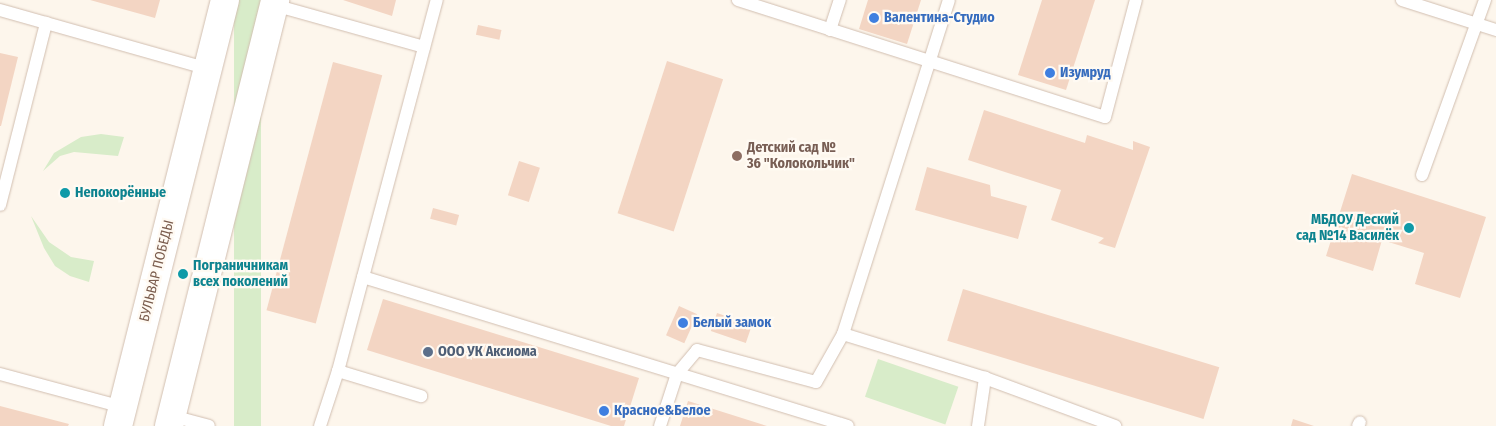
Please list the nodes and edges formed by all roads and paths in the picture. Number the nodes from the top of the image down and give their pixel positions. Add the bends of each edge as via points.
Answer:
1 (225, 0) edge
2 (437, 0) edge
3 (738, 0) edge
4 (840, 0) edge
5 (949, 0) edge
6 (1136, 0) edge
7 (1402, 0) edge
8 (1485, 0) edge
9 (275, 2) edge
10 (0, 10) edge
11 (1477, 22) junction
12 (46, 23) junction
13 (830, 30) junction
14 (1496, 30) edge
15 (424, 47) junction
16 (928, 62) junction
17 (208, 69) junction
18 (1422, 175) dead end
19 (0, 205) edge
20 (363, 277) junction
21 (843, 334) junction
22 (338, 371) junction
23 (0, 374) edge
24 (677, 374) junction
25 (985, 378) junction
26 (421, 396) dead end
27 (120, 416) edge
28 (171, 421) edge
29 (209, 426) edge
30 (320, 426) edge
31 (660, 426) edge
32 (848, 426) edge
33 (978, 426) edge
34 (1115, 426) edge

1 - 17 street, БУЛЬВАР ПОБЕДЫ
2 - 15 lane
3 - 13 lane
4 - 13 lane
5 - 16 lane
6 - 16 lane via 1105,116
7 - 11 lane
8 - 11 lane
9 - 15 lane
9 - 28 street
10 - 12 lane
11 - 14 lane
11 - 18 lane
12 - 17 lane
12 - 19 lane
13 - 16 lane
15 - 20 lane
16 - 21 lane
17 - 27 street, БУЛЬВАР ПОБЕДЫ
20 - 22 lane
20 - 24 lane
21 - 24 lane via 816,382 697,350
21 - 25 lane
22 - 26 lane
22 - 30 lane
23 - 27 lane
24 - 31 lane
24 - 32 lane
25 - 33 lane
25 - 34 lane
28 - 29 lane

